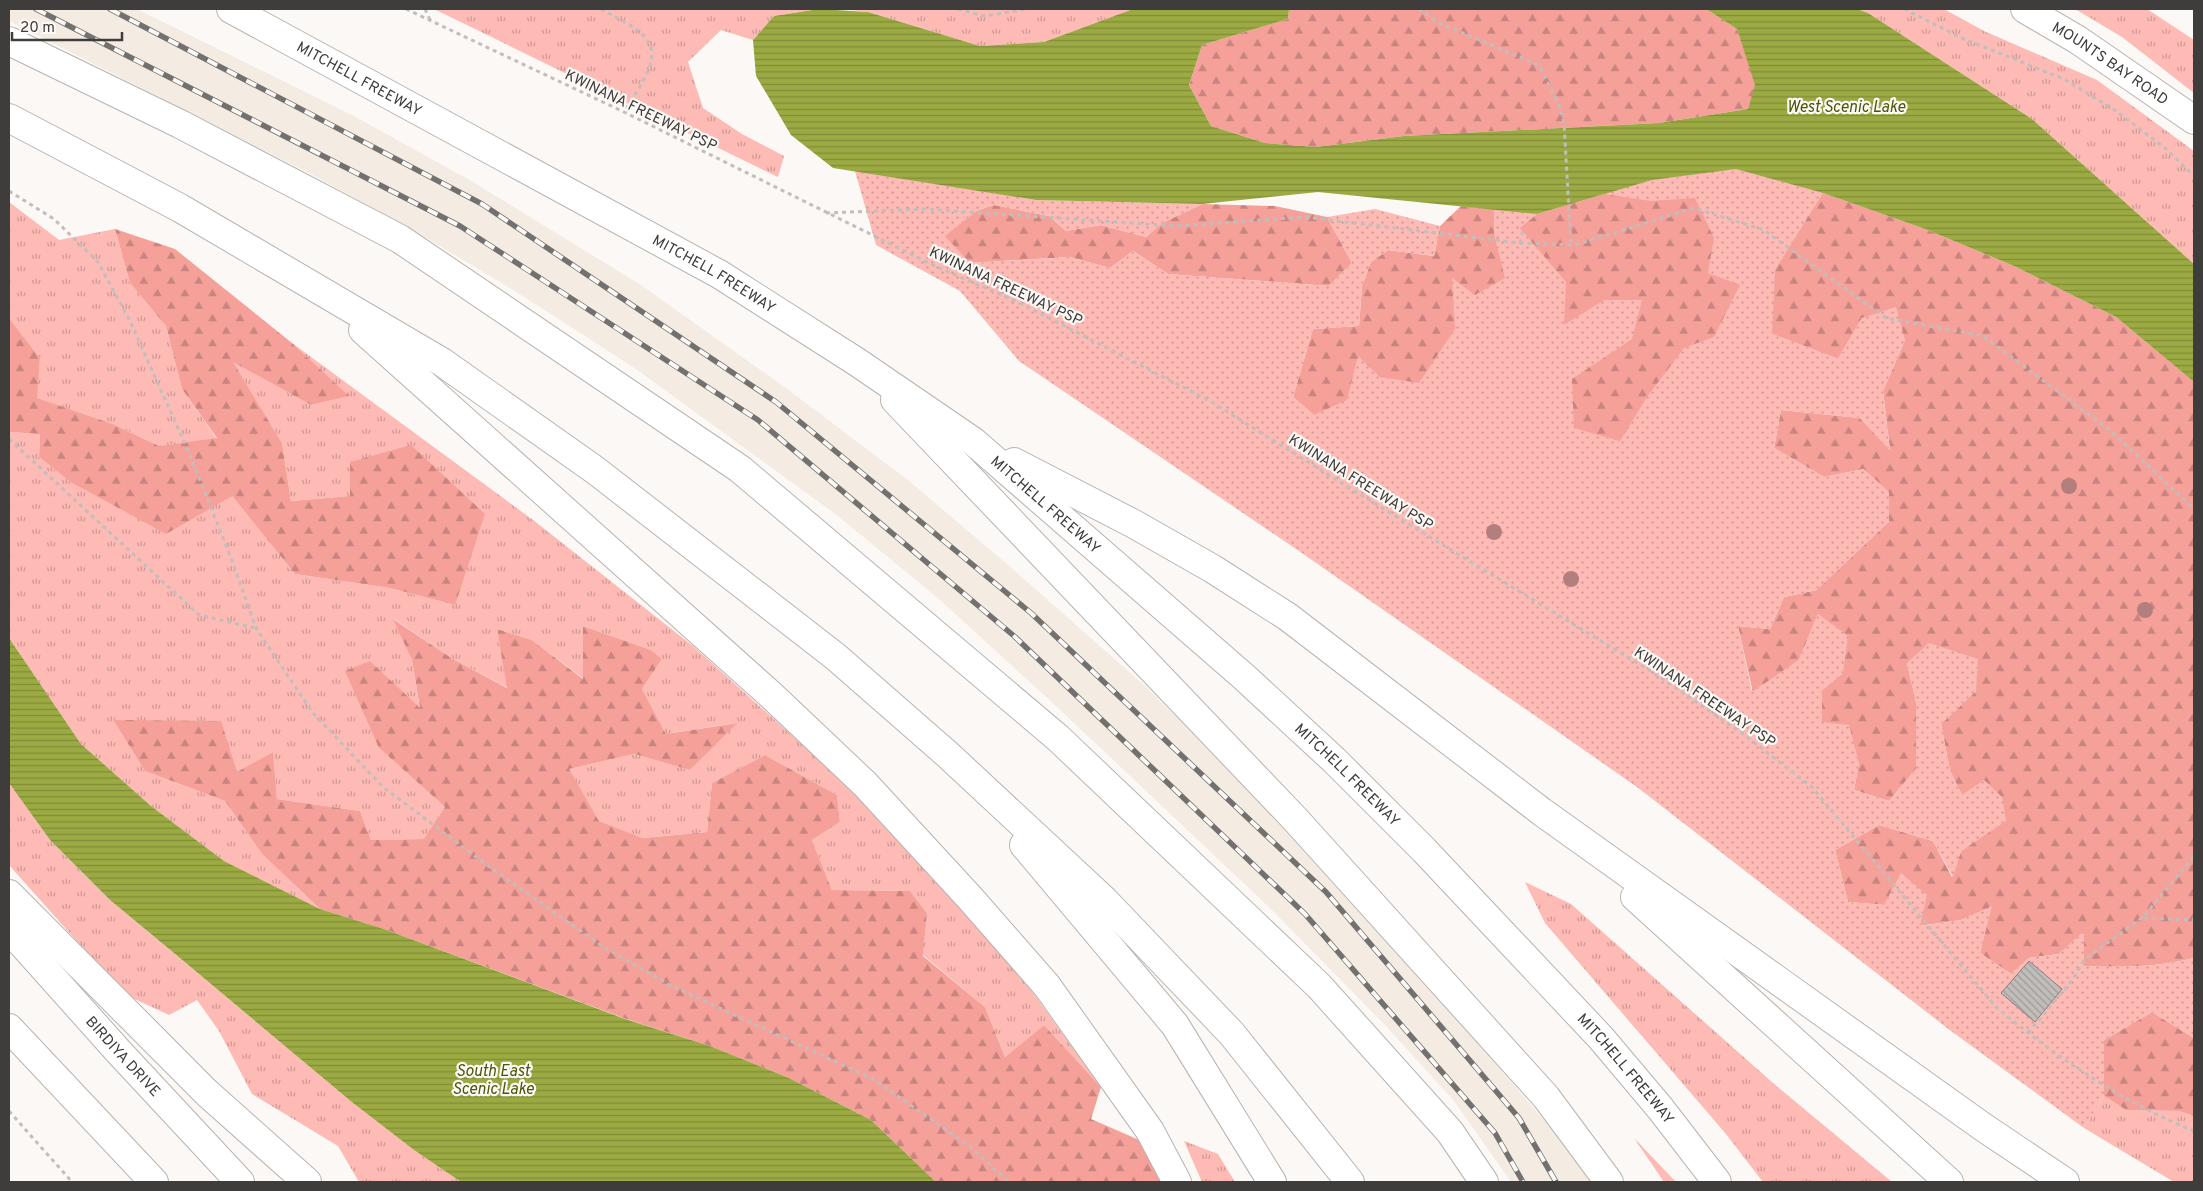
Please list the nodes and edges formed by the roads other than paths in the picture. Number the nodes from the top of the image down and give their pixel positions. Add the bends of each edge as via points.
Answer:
1 (231, 9) edge
2 (2025, 9) edge
3 (17, 45) edge
4 (9, 118) edge
5 (2194, 120) edge
6 (319, 290) junction
7 (857, 362) junction
8 (974, 442) junction
9 (947, 754) junction
10 (1542, 812) junction
11 (9, 894) edge
12 (9, 929) edge
13 (9, 1028) edge
14 (154, 1182) edge
15 (240, 1182) edge
16 (307, 1182) edge
17 (1177, 1182) edge
18 (1272, 1182) edge
19 (1350, 1182) edge
20 (1484, 1182) edge
21 (1608, 1182) edge
22 (1717, 1182) edge
23 (1948, 1182) edge
24 (2065, 1182) edge

1 - 7 main road, MITCHELL FREEWAY via 719,274
2 - 5 main road, MOUNTS BAY ROAD via 2078,40
3 - 20 main road via 180,124 400,239 740,469 1058,738 1319,986 1450,1132
4 - 6 main road via 180,208
6 - 9 main road via 442,362 595,470 836,657
6 - 17 main road via 756,682 865,784 1046,986 1150,1130
7 - 8 main road, MITCHELL FREEWAY
7 - 21 main road via 1295,818 1546,1097
8 - 10 main road via 1134,524 1288,617
8 - 22 main road, MITCHELL FREEWAY via 1243,676 1334,760 1513,942 1601,1038
9 - 18 main road via 1174,1025
9 - 19 main road via 1104,900 1225,1027
10 - 23 main road
10 - 24 main road
11 - 16 main road via 207,1092
12 - 15 main road, BIRDIYA DRIVE
13 - 14 main road

